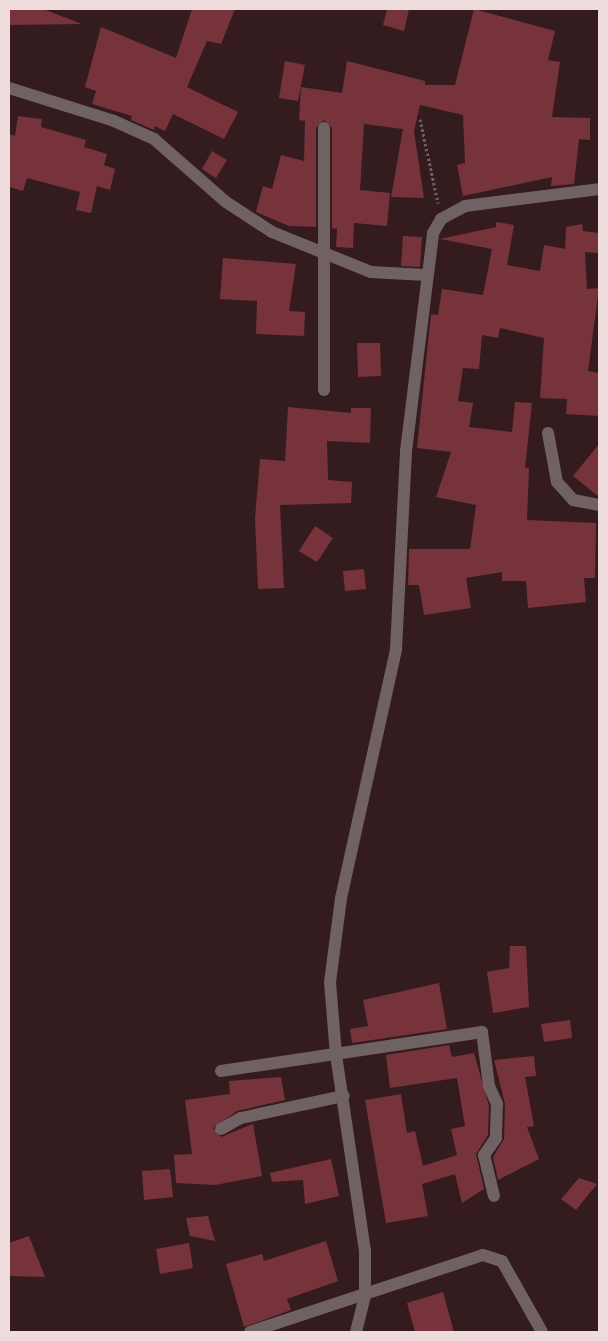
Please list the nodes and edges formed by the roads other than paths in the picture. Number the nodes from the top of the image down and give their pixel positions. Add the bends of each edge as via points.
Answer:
1 (9, 88) edge
2 (324, 128) dead end
3 (599, 188) edge
4 (323, 254) junction
5 (426, 276) junction
6 (324, 390) dead end
7 (548, 433) dead end
8 (599, 505) edge
9 (336, 1055) junction
10 (221, 1071) dead end
11 (344, 1096) junction
12 (221, 1129) dead end
13 (494, 1196) dead end
14 (365, 1295) junction
15 (250, 1332) edge
16 (356, 1332) edge
17 (542, 1332) edge

1 - 4 street via 114,121 154,139 226,202 272,232
2 - 4 street
3 - 5 street via 465,206 441,219 433,233
4 - 5 street via 371,272
4 - 6 street
5 - 9 street via 406,451 396,649 341,898 330,982
7 - 8 street via 557,482 574,500
9 - 10 street
9 - 11 street
9 - 13 street via 482,1032 489,1086 497,1104 496,1138 484,1155
11 - 12 street via 241,1118
11 - 14 street via 365,1251
14 - 15 street
14 - 16 street
14 - 17 street via 483,1255 494,1256 509,1271

